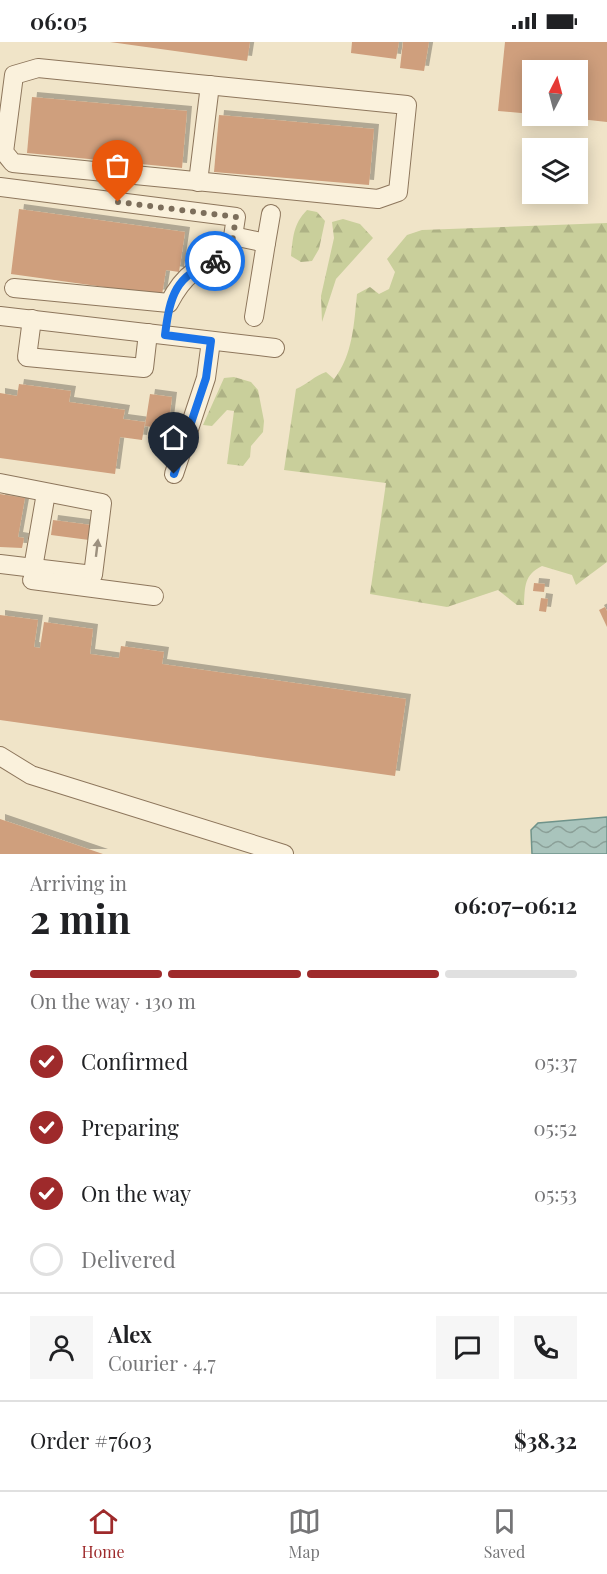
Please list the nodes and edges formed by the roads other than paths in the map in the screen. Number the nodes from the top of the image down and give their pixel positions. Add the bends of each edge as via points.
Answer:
1 (210, 86) junction
2 (3, 126) edge
3 (198, 182) junction
4 (0, 187) edge
5 (271, 214) dead end
6 (233, 236) junction
7 (266, 243) junction
8 (14, 288) dead end
9 (169, 303) junction
10 (0, 316) edge
11 (254, 317) dead end
12 (32, 319) junction
13 (157, 334) junction
14 (211, 341) junction
15 (275, 348) dead end
16 (174, 474) dead end
17 (0, 483) edge
18 (46, 493) junction
19 (0, 564) edge
20 (33, 568) junction
21 (0, 576) edge
22 (154, 596) dead end
23 (0, 756) edge
24 (284, 854) edge

1 - 2 street via 38,68 14,75
1 - 3 street
1 - 3 street via 407,105 398,192 378,199
2 - 3 street via 4,152 13,163
4 - 6 street via 236,217
5 - 7 street
6 - 7 street
6 - 9 street via 230,256 181,280
7 - 11 street
8 - 9 street
9 - 13 street
10 - 12 street
12 - 13 street
12 - 13 street via 27,357 144,368
13 - 14 street
14 - 15 street
14 - 16 street via 206,378
17 - 18 street
18 - 20 street
20 -> 18 street via 93,575 102,503
19 - 20 street
21 - 22 street
23 - 24 street via 31,775

